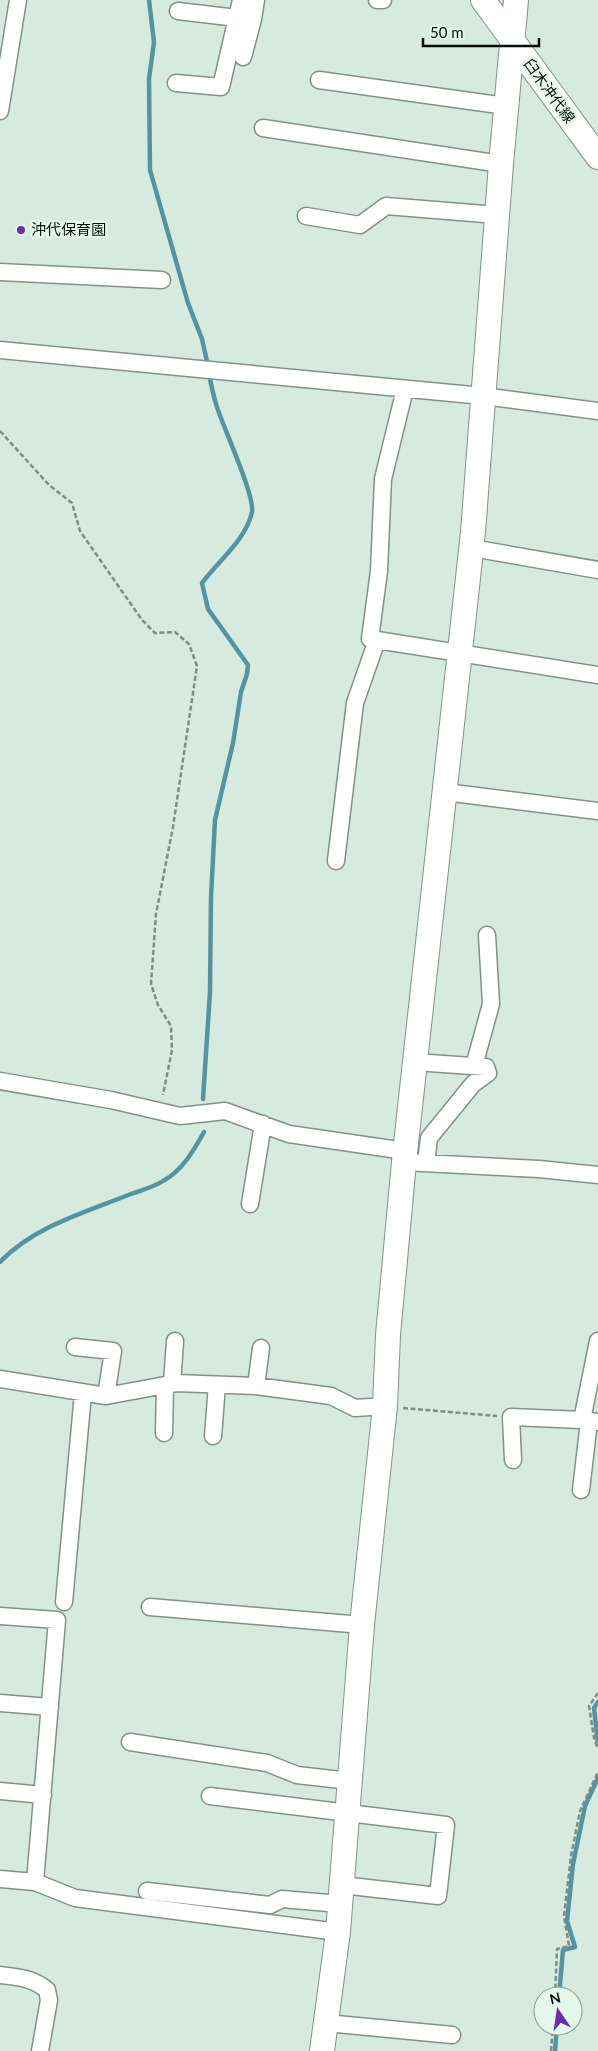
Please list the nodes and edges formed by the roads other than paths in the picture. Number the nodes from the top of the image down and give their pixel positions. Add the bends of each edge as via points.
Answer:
1 (18, 0) edge
2 (241, 0) edge
3 (256, 0) edge
4 (377, 0) edge
5 (383, 0) edge
6 (483, 0) edge
7 (516, 0) edge
8 (178, 10) dead end
9 (237, 18) junction
10 (512, 40) junction
11 (243, 58) dead end
12 (319, 80) dead end
13 (176, 83) dead end
14 (506, 106) junction
15 (0, 111) edge
16 (263, 128) dead end
17 (598, 157) edge
18 (501, 164) junction
19 (497, 214) junction
20 (306, 216) dead end
21 (0, 272) edge
22 (162, 280) dead end
23 (0, 350) edge
24 (405, 389) junction
25 (483, 396) junction
26 (598, 411) edge
27 (472, 548) junction
28 (598, 570) edge
29 (377, 640) junction
30 (460, 652) junction
31 (598, 675) edge
32 (445, 792) junction
33 (598, 811) edge
34 (336, 861) dead end
35 (487, 935) dead end
36 (415, 1062) junction
37 (474, 1066) junction
38 (0, 1081) edge
39 (263, 1124) junction
40 (412, 1159) junction
41 (598, 1175) edge
42 (250, 1204) dead end
43 (175, 1341) dead end
44 (598, 1341) edge
45 (75, 1347) dead end
46 (261, 1348) dead end
47 (0, 1379) edge
48 (169, 1384) junction
49 (217, 1384) junction
50 (256, 1386) junction
51 (83, 1393) junction
52 (106, 1396) junction
53 (385, 1406) junction
54 (590, 1421) edge
55 (164, 1433) dead end
56 (213, 1436) dead end
57 (513, 1460) dead end
58 (581, 1490) dead end
59 (64, 1602) dead end
60 (150, 1607) dead end
61 (0, 1616) edge
62 (362, 1625) junction
63 (0, 1703) edge
64 (50, 1707) junction
65 (130, 1742) dead end
66 (350, 1781) junction
67 (0, 1791) edge
68 (43, 1795) junction
69 (210, 1796) dead end
70 (347, 1814) junction
71 (0, 1879) edge
72 (36, 1882) junction
73 (147, 1891) dead end
74 (341, 1894) junction
75 (338, 1932) junction
76 (0, 1975) edge
77 (326, 2023) junction
78 (452, 2035) dead end
79 (40, 2051) edge
80 (322, 2051) edge

1 - 15 street
2 - 9 street
3 - 11 street
4 - 5 street
6 - 10 street, 臼木沖代線
7 - 10 street
8 - 9 street
9 - 13 street via 221,87
10 - 14 street
10 - 17 street, 臼木沖代線
12 - 14 street
14 - 18 street
16 - 18 street
18 - 19 street
19 - 20 street via 386,206 360,225
19 - 25 street
21 - 22 street
23 - 24 street
24 - 25 street
24 - 29 street via 383,479 379,571 370,639
25 - 26 street
25 - 27 street
27 - 28 street
27 - 30 street
29 - 30 street
29 - 34 street via 355,703
30 - 31 street
30 - 32 street
32 - 33 street
32 - 36 street
35 - 37 street via 491,1004
36 - 37 street
36 - 40 street
37 - 40 street via 486,1067 488,1073 473,1084
38 - 39 street via 111,1100 180,1116 225,1111
39 - 40 street via 289,1134
39 - 42 street
40 - 41 street
40 - 53 street via 388,1335
43 - 48 street
44 - 54 street
45 - 52 street via 113,1351
46 - 50 street
47 - 51 street
48 - 49 street
48 - 52 street
48 - 55 street
49 - 50 street
49 - 56 street
50 - 53 street via 331,1396 355,1408
51 - 52 street
51 - 59 street
53 - 62 street
54 - 57 street via 511,1417
54 - 58 street
60 - 62 street
61 - 64 street via 57,1620
62 - 66 street
63 - 64 street
64 - 68 street
65 - 66 street via 267,1763 297,1775
66 - 70 street
67 - 68 street
68 - 72 street
69 - 70 street
70 - 74 street
70 - 74 street via 446,1825 438,1896
71 - 72 street
72 - 75 street via 75,1898
73 - 74 street via 270,1905 282,1898
74 - 75 street
75 - 77 street
76 - 79 street via 22,1977 47,1990 49,2000
77 - 78 street
77 - 80 street

